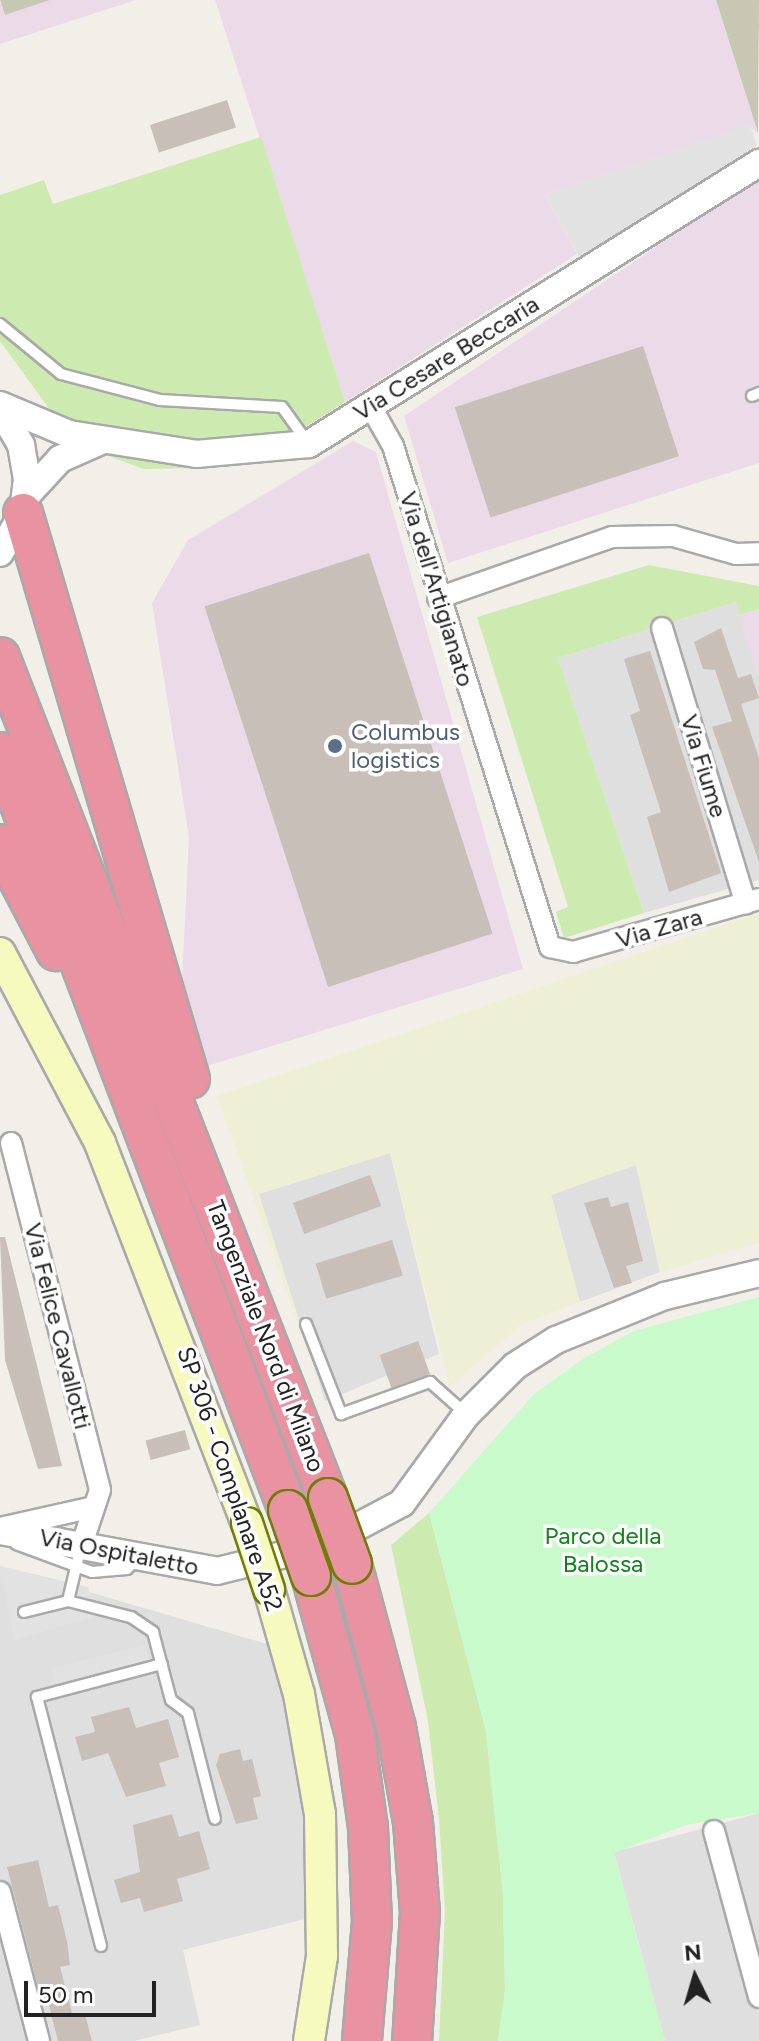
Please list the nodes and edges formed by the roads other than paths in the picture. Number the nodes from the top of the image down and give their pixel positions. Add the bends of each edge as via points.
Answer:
1 (759, 163) edge
2 (0, 324) edge
3 (0, 407) edge
4 (371, 407) junction
5 (104, 440) junction
6 (309, 444) junction
7 (24, 504) junction
8 (0, 553) edge
9 (759, 553) edge
10 (438, 598) junction
11 (662, 628) dead end
12 (0, 657) edge
13 (0, 752) edge
14 (0, 844) edge
15 (753, 901) edge
16 (0, 953) edge
17 (558, 954) joint
18 (152, 1136) junction
19 (11, 1143) dead end
20 (759, 1273) edge
21 (263, 1324) junction
22 (306, 1324) dead end
23 (466, 1415) junction
24 (94, 1507) junction
25 (0, 1532) edge
26 (78, 1556) junction
27 (68, 1601) junction
28 (24, 1612) dead end
29 (162, 1664) junction
30 (215, 1819) dead end
31 (714, 1831) dead end
32 (0, 1892) edge
33 (101, 1946) dead end
34 (759, 1997) edge
35 (39, 2041) edge
36 (309, 2041) edge
37 (362, 2041) edge
38 (412, 2041) edge

1 - 4 street, Via Cesare Beccaria
2 - 6 lane via 61,374 99,387 197,404 282,407
3 - 5 street, Via Cesare Beccaria via 27,421
3 - 7 street via 21,445
4 - 6 street, Via Cesare Beccaria
4 - 10 street, Via dell'Artigianato via 393,446
5 - 6 street, Via Cesare Beccaria via 218,455
5 - 7 street via 60,459
7 - 8 street
7 - 21 highway
9 - 10 street via 736,554 673,536 612,537
10 - 17 street, Via dell'Artigianato
11 - 15 street, Via Fiume
12 - 21 highway, Tangenziale Nord di Milano
13 - 18 highway, Tangenziale Nord di Milano
14 - 18 highway
15 - 17 street, Via Zara
16 - 36 main road, SP 306 - Complanare A52, bridge via 105,1156 247,1523 299,1694 320,1814 322,1956
18 - 37 highway, Tangenziale Nord di Milano, bridge via 311,1576 355,1735 368,1827 372,1921
19 - 24 street, Via Felice Cavallotti via 100,1490
20 - 23 street via 665,1296 556,1340 515,1366
21 - 38 highway, Tangenziale Nord di Milano, bridge via 352,1564 396,1727 413,1822 420,1912
22 - 23 lane via 341,1414 430,1382
23 - 26 street, Via Ospitaletto via 430,1474 374,1522 239,1569
24 - 25 street
24 - 26 street, Via Felice Cavallotti
25 - 26 street, Via Ospitaletto
26 - 27 lane
27 - 28 lane
27 - 29 lane via 142,1624 153,1632
29 - 30 lane via 171,1700 188,1713
29 - 33 lane via 37,1697
31 - 34 street
32 - 35 street

